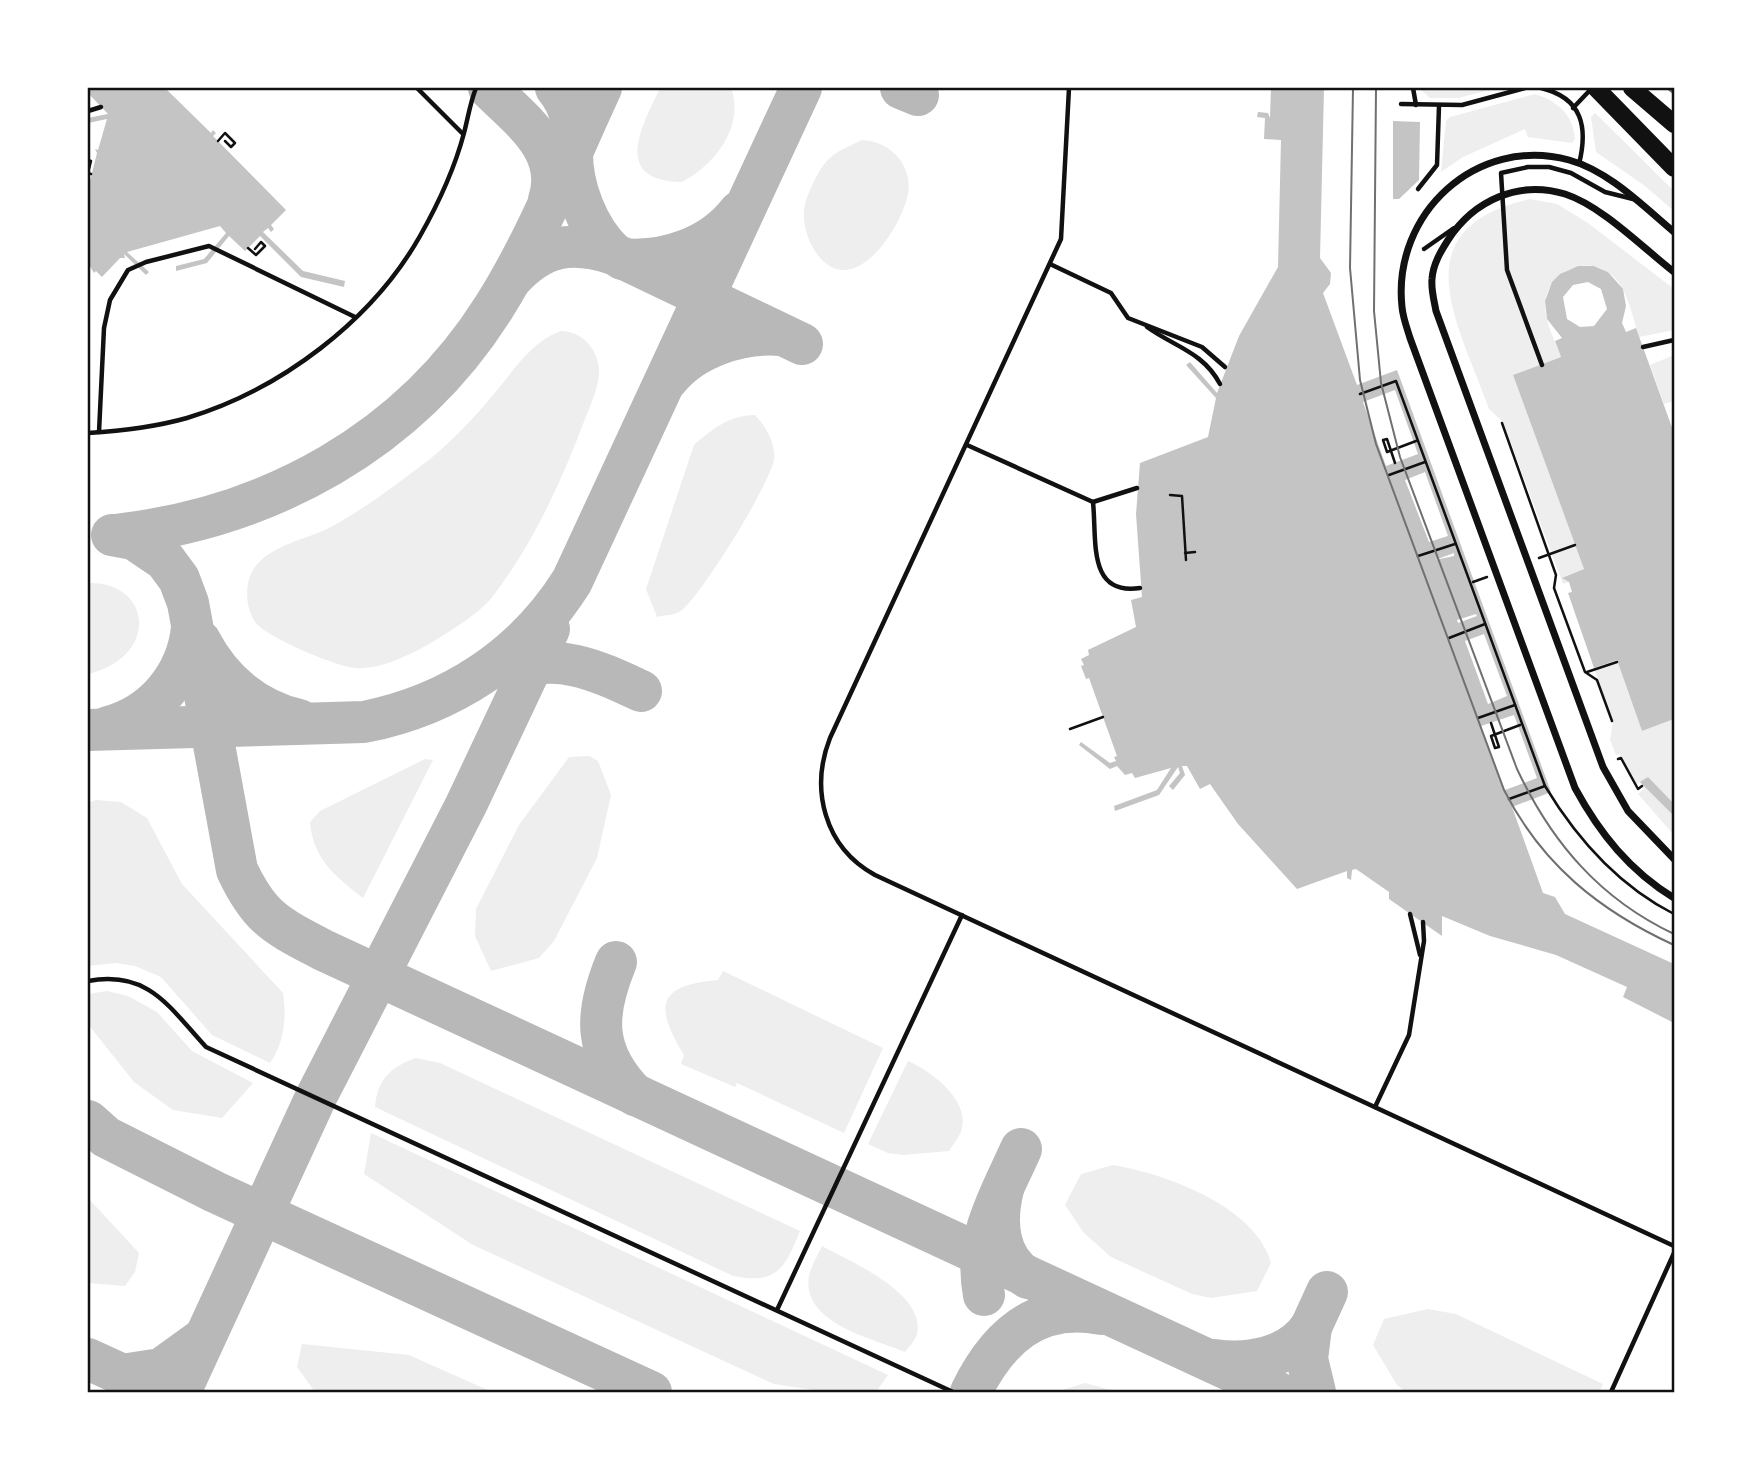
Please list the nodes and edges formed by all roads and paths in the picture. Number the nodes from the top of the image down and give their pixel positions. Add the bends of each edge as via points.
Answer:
1 (416, 88) edge
2 (476, 88) edge
3 (1069, 88) edge
4 (1413, 88) edge
5 (1525, 88) edge
6 (1541, 88) edge
7 (1595, 88) edge
8 (1632, 88) edge
9 (1401, 104) dead end
10 (1416, 105) junction
11 (1439, 106) junction
12 (101, 107) dead end
13 (1573, 107) junction
14 (88, 111) edge
15 (1675, 124) edge
16 (464, 135) junction
17 (218, 141) dead end
18 (225, 141) dead end
19 (88, 160) edge
20 (1579, 164) junction
21 (1675, 168) edge
22 (89, 172) edge
23 (1418, 189) dead end
24 (1635, 199) junction
25 (1457, 226) junction
26 (1675, 232) edge
27 (248, 248) dead end
28 (255, 249) dead end
29 (1424, 249) dead end
30 (1050, 264) junction
31 (1675, 272) edge
32 (355, 317) junction
33 (1143, 325) junction
34 (1675, 340) edge
35 (1643, 347) dead end
36 (1542, 365) dead end
37 (1225, 367) dead end
38 (1220, 384) dead end
39 (1360, 394) dead end
40 (1502, 423) dead end
41 (99, 432) junction
42 (88, 433) edge
43 (1416, 441) dead end
44 (967, 445) junction
45 (1425, 462) junction
46 (1395, 463) dead end
47 (1389, 475) dead end
48 (1137, 488) dead end
49 (1170, 495) dead end
50 (1093, 502) junction
51 (1455, 544) junction
52 (1195, 552) dead end
53 (1185, 553) junction
54 (1418, 555) dead end
55 (1186, 561) dead end
56 (1140, 587) dead end
57 (1485, 624) junction
58 (1448, 638) dead end
59 (1617, 662) dead end
60 (1586, 672) junction
61 (1515, 704) junction
62 (1103, 717) dead end
63 (1478, 718) dead end
64 (1612, 721) dead end
65 (1491, 723) dead end
66 (1520, 725) dead end
67 (1070, 729) dead end
68 (1618, 760) dead end
69 (1545, 786) junction
70 (1642, 786) dead end
71 (1509, 799) dead end
72 (1675, 859) edge
73 (1675, 898) edge
74 (1410, 914) dead end
75 (1675, 914) edge
76 (962, 915) junction
77 (1423, 922) dead end
78 (1420, 956) junction
79 (88, 981) edge
80 (1375, 1107) junction
81 (1675, 1246) edge
82 (1675, 1253) edge
83 (777, 1310) junction
84 (953, 1392) edge
85 (1611, 1392) edge

1 - 16 lane
2 - 16 lane
3 - 30 lane via 1064,228
4 - 10 lane
5 - 11 lane via 1462,105
6 - 13 lane
7 - 13 lane
7 - 21 highway
8 - 15 highway
9 - 10 lane
10 - 11 lane
11 - 23 lane via 1437,165
12 - 14 lane
13 - 20 lane via 1584,122
16 - 32 lane via 421,234
17 - 18 path via 225,133 235,143 230,147
19 - 22 path
20 - 24 street
20 - 73 street via 1520,156 1480,166 1445,188 1418,222 1404,262 1402,309 1575,788 1617,852 1654,886
24 - 26 street
24 - 36 lane via 1605,192 1549,167 1505,171 1499,179 1507,270
25 - 29 lane
25 - 31 street via 1492,199 1523,190 1546,190 1580,201
25 - 72 street via 1438,256 1432,276 1436,311 1603,767 1628,811
27 - 28 path via 256,255 265,246 261,242
30 - 33 lane via 1111,293 1128,318
30 - 44 lane
32 - 41 lane via 328,342 262,387 189,417
32 - 41 lane via 209,246 128,270 110,300 104,328
33 - 37 lane via 1202,347
33 - 38 lane via 1204,360
34 - 35 lane
39 - 45 path via 1396,381
40 - 60 path
41 - 42 lane
43 - 46 path via 1387,452 1383,440 1387,439
44 - 50 lane
44 - 76 lane via 831,738 823,757 820,790 827,822 863,868
45 - 47 path
45 - 51 path
48 - 50 lane
49 - 53 path via 1182,496
50 - 56 lane via 1100,572 1122,591
51 - 54 path
51 - 57 path
52 - 53 path
53 - 55 path
57 - 58 path
57 - 61 path
59 - 60 path
60 - 64 path via 1597,680
61 - 63 path
61 - 69 path
62 - 67 path
65 - 66 path via 1499,747 1495,748 1491,736
68 - 70 path via 1638,789
69 - 71 path
69 - 75 path via 1569,823 1610,869
74 - 78 lane
76 - 80 lane
76 - 83 lane
77 - 78 lane
78 - 80 lane via 1409,1035
79 - 83 lane via 127,980 148,988 206,1047
80 - 81 lane
82 - 85 lane
83 - 84 lane

